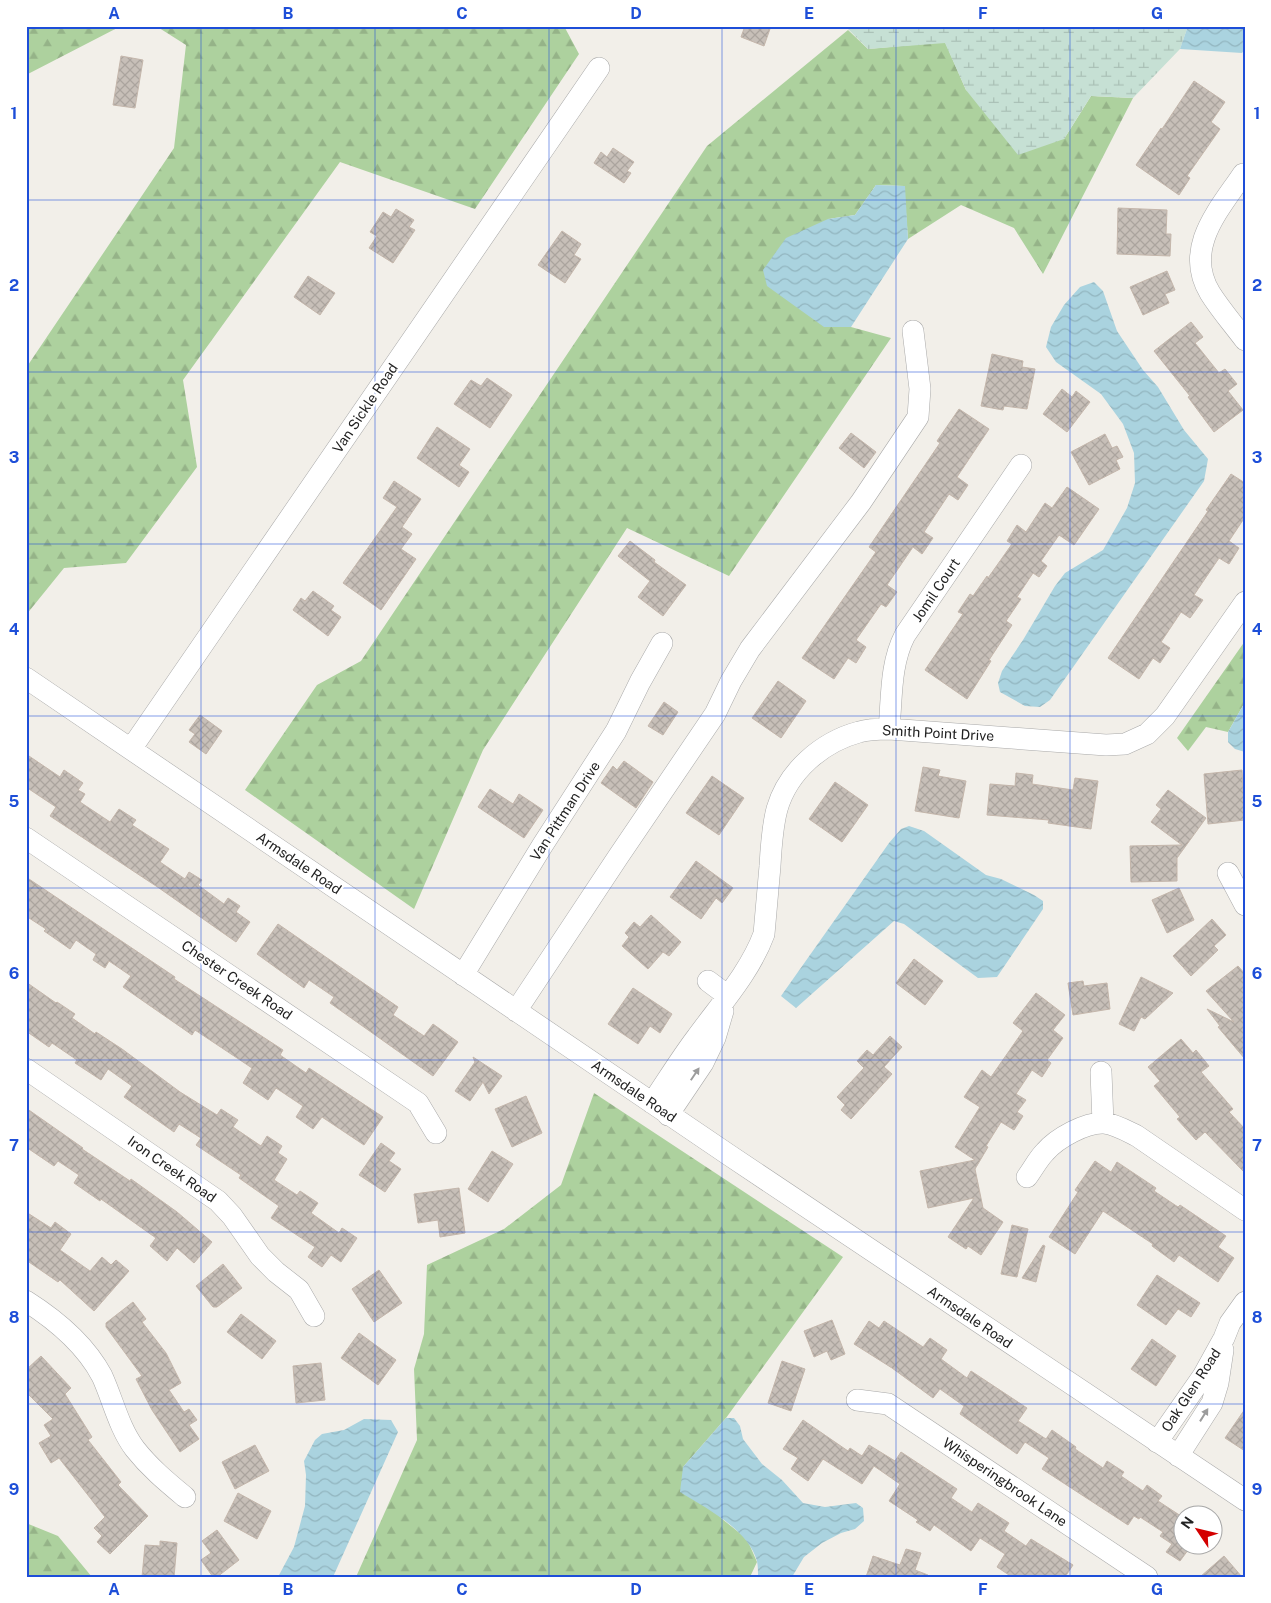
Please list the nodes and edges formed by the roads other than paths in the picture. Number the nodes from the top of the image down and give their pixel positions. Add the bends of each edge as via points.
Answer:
1 (599, 68) dead end
2 (1243, 174) dead end
3 (912, 331) dead end
4 (1245, 340) edge
5 (1021, 465) dead end
6 (1245, 602) edge
7 (662, 643) dead end
8 (26, 678) edge
9 (889, 729) junction
10 (131, 749) junction
11 (26, 838) edge
12 (1228, 873) dead end
13 (1245, 904) edge
14 (463, 975) junction
15 (708, 981) dead end
16 (728, 996) junction
17 (516, 1011) junction
18 (26, 1069) edge
19 (1101, 1072) dead end
20 (660, 1109) junction
21 (1103, 1123) junction
22 (436, 1133) dead end
23 (1027, 1177) dead end
24 (1245, 1210) edge
25 (26, 1301) edge
26 (1245, 1302) edge
27 (314, 1316) dead end
28 (1224, 1338) junction
29 (857, 1400) dead end
30 (1157, 1442) junction
31 (1178, 1456) junction
32 (186, 1497) dead end
33 (1245, 1500) edge
34 (1147, 1577) edge

1 - 10 street, Van Sickle Road
2 - 4 street via 1209,224 1200,257 1202,274 1210,292
3 - 17 street via 920,389 918,417 861,502 750,649 715,714
5 - 9 street, Jomil Court via 899,647 894,662
6 - 9 street, Smith Point Drive via 1165,716 1147,734 1125,744
7 - 14 street, Van Pittman Drive via 616,731
8 - 10 street, Armsdale Road
9 - 16 street, Smith Point Drive via 861,731 822,748 807,760 784,791 773,826 764,934 758,950
10 - 14 street, Armsdale Road
11 - 22 street, Chester Creek Road via 418,1103
12 - 13 street
14 - 17 street, Armsdale Road
15 - 16 street
16 - 20 street, Smith Point Drive via 715,1038 703,1062
17 - 20 street, Armsdale Road
18 - 27 street, Iron Creek Road via 218,1201 260,1256 299,1290
19 - 21 street
20 - 30 street, Armsdale Road
21 - 23 street via 1064,1136 1046,1151
21 - 24 street via 1137,1136
25 - 32 street via 66,1330 83,1348 101,1375 134,1448 156,1473
26 - 28 street, Oak Glen Road
28 - 30 street, Oak Glen Road via 1203,1376
31 -> 28 street, Oak Glen Road via 1212,1403
29 - 34 street, Whisperingbrook Lane via 888,1404
30 - 31 street, Armsdale Road
31 - 33 street, Armsdale Road

